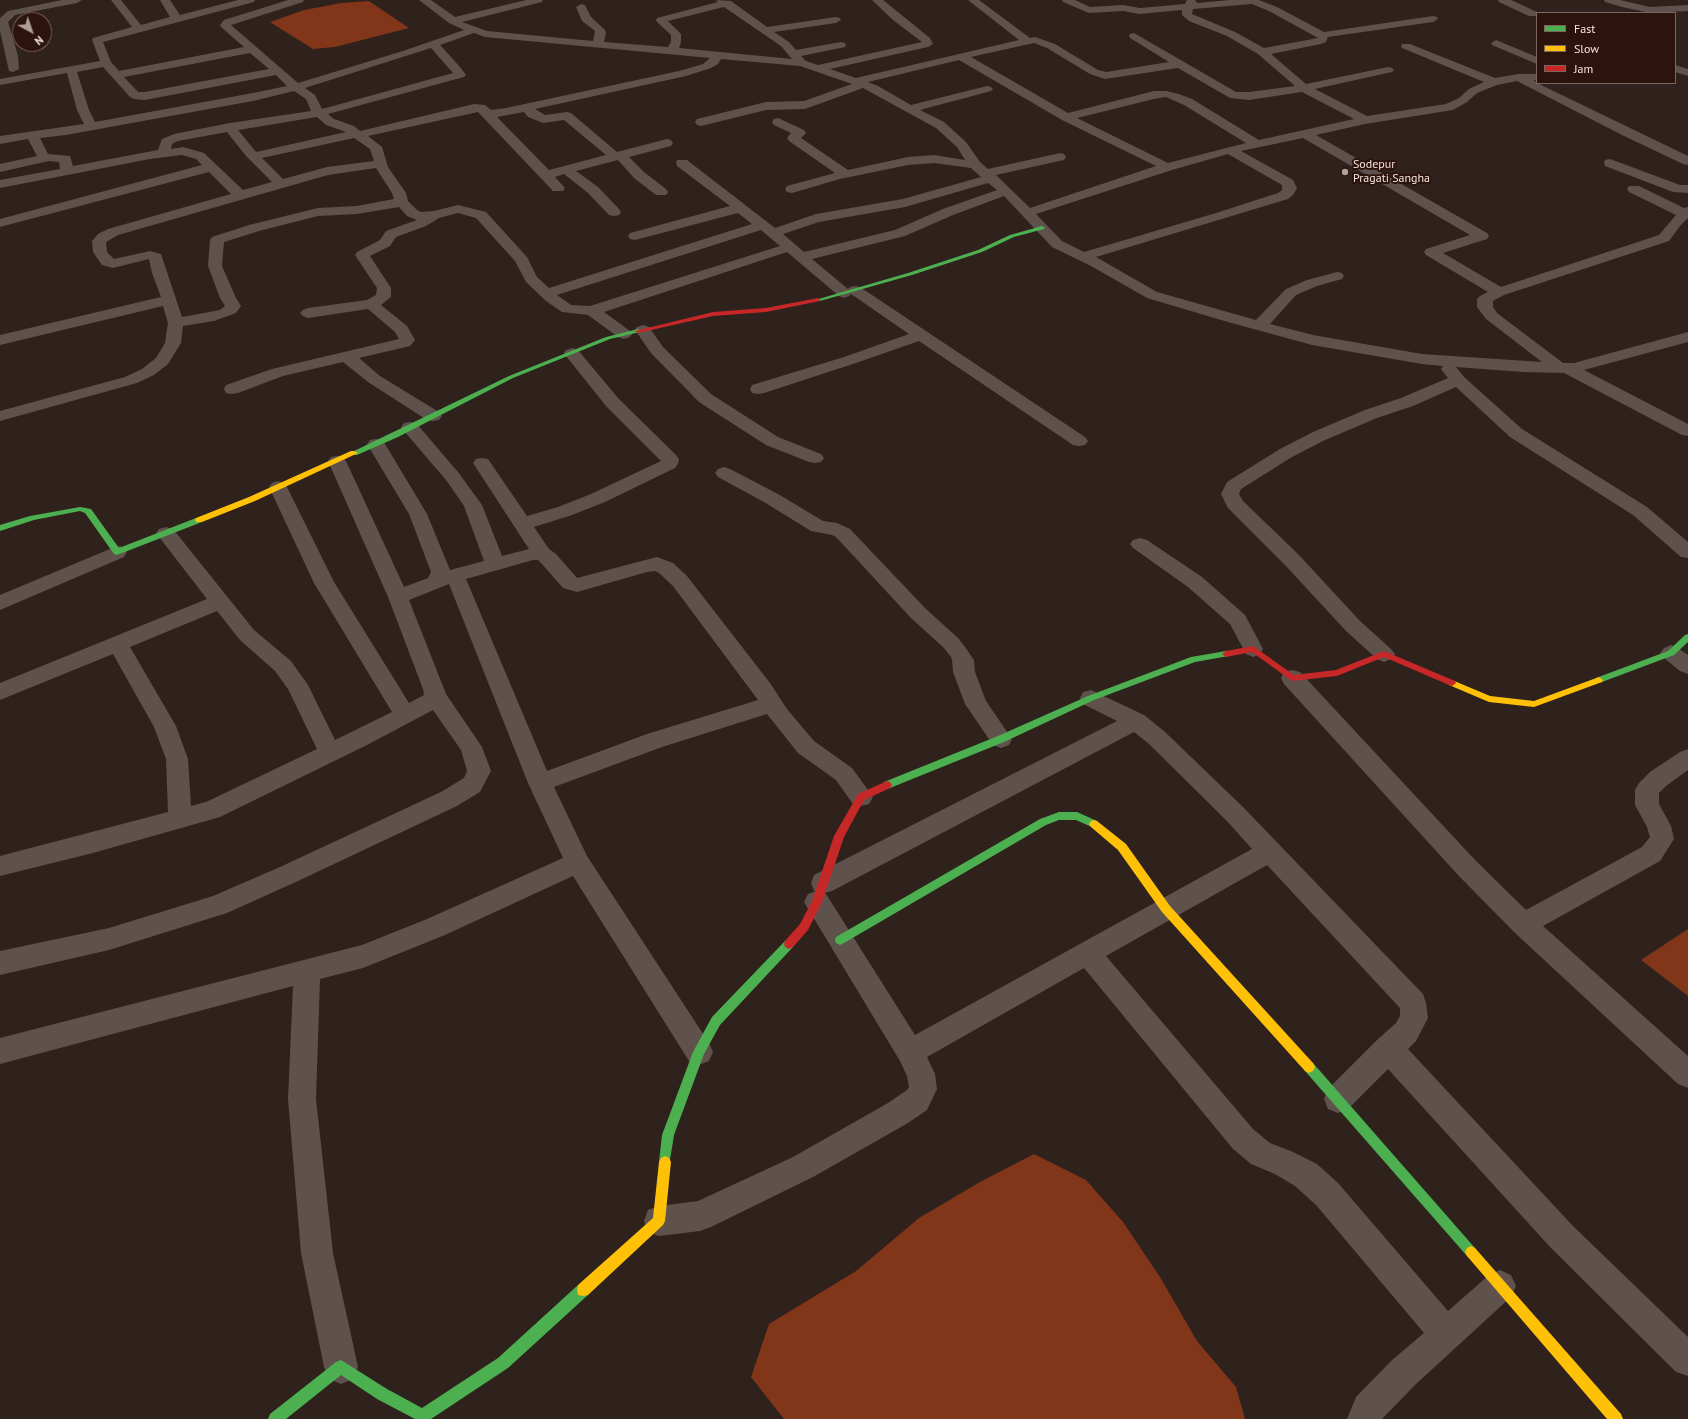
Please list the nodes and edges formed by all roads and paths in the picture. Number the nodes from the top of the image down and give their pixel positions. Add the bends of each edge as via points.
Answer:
1 (24, 0) edge
2 (77, 0) edge
3 (116, 0) edge
4 (165, 0) edge
5 (250, 0) edge
6 (254, 0) edge
7 (299, 0) edge
8 (424, 0) edge
9 (500, 0) edge
10 (538, 0) edge
11 (876, 0) edge
12 (973, 0) edge
13 (1067, 0) edge
14 (1503, 0) edge
15 (1609, 0) edge
16 (724, 2) edge
17 (482, 3) dead end
18 (1189, 4) edge
19 (581, 7) dead end
20 (454, 8) dead end
21 (1688, 8) edge
22 (31, 9) junction
23 (440, 11) junction
24 (1655, 11) edge
25 (262, 12) junction
26 (1533, 14) dead end
27 (179, 18) junction
28 (1433, 19) dead end
29 (453, 20) junction
30 (836, 20) dead end
31 (1, 24) edge
32 (139, 30) junction
33 (473, 30) junction
34 (765, 30) junction
35 (1322, 35) junction
36 (1134, 36) dead end
37 (1027, 41) junction
38 (598, 43) junction
39 (1496, 43) dead end
40 (433, 44) junction
41 (840, 44) dead end
42 (5, 46) edge
43 (1406, 46) dead end
44 (252, 49) junction
45 (672, 51) junction
46 (1262, 52) junction
47 (717, 55) junction
48 (960, 56) junction
49 (798, 58) junction
50 (1536, 61) edge
51 (106, 63) junction
52 (1182, 64) junction
53 (818, 68) junction
54 (13, 69) dead end
55 (71, 70) junction
56 (1388, 70) dead end
57 (279, 71) junction
58 (117, 76) junction
59 (1518, 76) junction
60 (1536, 77) edge
61 (0, 82) edge
62 (861, 82) junction
63 (1494, 82) junction
64 (296, 87) junction
65 (1304, 88) junction
66 (987, 89) dead end
67 (211, 104) junction
68 (527, 108) junction
69 (910, 109) junction
70 (320, 113) junction
71 (488, 114) junction
72 (1066, 117) junction
73 (1365, 120) junction
74 (701, 122) dead end
75 (778, 122) dead end
76 (228, 125) junction
77 (91, 126) junction
78 (1304, 133) junction
79 (356, 134) junction
80 (32, 135) junction
81 (0, 140) edge
82 (667, 143) dead end
83 (1255, 143) junction
84 (1230, 150) junction
85 (164, 153) junction
86 (617, 155) junction
87 (252, 156) junction
88 (1060, 157) dead end
89 (47, 158) junction
90 (1688, 161) edge
91 (682, 163) dead end
92 (1610, 163) dead end
93 (381, 164) junction
94 (211, 167) junction
95 (1167, 167) junction
96 (0, 168) edge
97 (565, 169) junction
98 (67, 172) junction
99 (983, 172) junction
100 (546, 174) junction
101 (845, 174) junction
102 (280, 183) junction
103 (0, 184) edge
104 (558, 188) dead end
105 (792, 189) dead end
106 (1634, 189) dead end
107 (1688, 189) edge
108 (1006, 191) junction
109 (661, 192) dead end
110 (240, 194) junction
111 (402, 202) junction
112 (740, 208) junction
113 (614, 212) dead end
114 (1686, 212) edge
115 (1027, 213) junction
116 (434, 215) junction
117 (0, 223) edge
118 (1042, 228) junction
119 (768, 229) junction
120 (635, 236) dead end
121 (790, 248) junction
122 (802, 257) junction
123 (1082, 257) junction
124 (1337, 276) dead end
125 (850, 292) junction
126 (1499, 292) junction
127 (546, 294) junction
128 (169, 300) junction
129 (371, 304) junction
130 (591, 311) junction
131 (308, 313) dead end
132 (176, 323) junction
133 (1259, 326) junction
134 (642, 330) junction
135 (624, 334) junction
136 (920, 335) junction
137 (1688, 337) edge
138 (0, 340) edge
139 (572, 353) junction
140 (346, 356) junction
141 (1442, 361) junction
142 (1563, 368) junction
143 (1458, 380) junction
144 (232, 389) dead end
145 (758, 390) dead end
146 (0, 416) edge
147 (433, 416) junction
148 (410, 427) junction
149 (1688, 431) edge
150 (1079, 441) dead end
151 (376, 444) junction
152 (815, 458) dead end
153 (337, 461) junction
154 (482, 463) dead end
155 (724, 473) dead end
156 (278, 487) junction
157 (522, 524) junction
158 (0, 528) edge
159 (166, 533) junction
160 (1140, 544) dead end
161 (117, 552) junction
162 (1688, 552) edge
163 (542, 554) junction
164 (495, 564) junction
165 (447, 578) junction
166 (398, 597) junction
167 (221, 602) junction
168 (0, 603) edge
169 (1688, 637) edge
170 (118, 644) junction
171 (1252, 649) junction
172 (1671, 653) junction
173 (1384, 654) junction
174 (1688, 666) edge
175 (1292, 678) junction
176 (0, 692) edge
177 (435, 696) junction
178 (1091, 698) junction
179 (772, 704) junction
180 (405, 715) junction
181 (1136, 720) junction
182 (1001, 739) junction
183 (330, 753) junction
184 (1688, 758) edge
185 (540, 783) junction
186 (861, 798) junction
187 (180, 819) junction
188 (1270, 851) junction
189 (578, 863) junction
190 (0, 866) edge
191 (820, 893) junction
192 (1166, 909) junction
193 (1524, 924) junction
194 (840, 940) junction
195 (1088, 952) junction
196 (0, 963) edge
197 (307, 971) junction
198 (1388, 1048) junction
199 (0, 1051) edge
200 (699, 1052) junction
201 (910, 1052) junction
202 (1688, 1074) edge
203 (1338, 1099) junction
204 (659, 1221) junction
205 (1500, 1286) junction
206 (1446, 1334) junction
207 (1688, 1360) edge
208 (341, 1367) junction
209 (275, 1419) edge
210 (1364, 1419) edge
211 (1616, 1419) edge

1 - 22 street
2 - 22 street
3 - 32 street
4 - 27 street via 174,16
5 - 27 street
6 - 25 street
7 - 25 street
8 - 23 street
9 - 17 street
10 - 29 street
11 - 53 street via 928,44
12 - 37 street
13 - 18 street via 1089,10 1123,8 1140,12
14 - 26 street
15 - 24 street
16 - 34 street
16 - 45 street via 661,20 676,34
18 - 35 street via 1258,2
18 - 46 street via 1187,15 1193,19 1231,34
19 - 38 street via 586,19 600,30
20 - 23 street
21 - 24 street
22 - 31 street via 12,13
23 - 29 street
25 - 44 street via 224,25
27 - 32 street
28 - 35 street
29 - 33 street
30 - 34 street
31 - 42 street
32 - 51 street via 97,40
33 - 38 street via 485,34
33 - 40 street
34 - 49 street via 785,44
35 - 46 street via 1322,40 1317,42
36 - 52 street
37 - 48 street
37 - 52 street via 1043,43 1105,76
38 - 45 street
39 - 50 street
40 - 64 street
40 - 70 street via 460,75
41 - 49 street
42 - 54 street
43 - 63 street
44 - 57 street
44 - 58 street
45 - 47 street
46 - 65 street
47 - 49 street
47 - 68 street via 714,62 697,70
48 - 62 street
48 - 72 street
49 - 53 street
51 - 55 street
51 - 58 street
52 - 65 street via 1234,96
53 - 62 street
55 - 61 street
55 - 77 street via 83,110
56 - 65 street
57 - 58 street via 139,96 134,95
57 - 64 street
59 - 60 street
59 - 63 street
59 - 90 street via 1633,136
62 - 69 street
62 - 74 street via 804,105 766,106
63 - 73 street via 1473,91 1449,107
64 - 67 street
64 - 70 street via 311,97 316,110
65 - 73 street
66 - 69 street
67 - 76 street
67 - 77 street
68 - 71 street
68 - 86 street via 543,120 567,116
69 - 99 street via 940,125 962,145
70 - 76 street
70 - 79 street via 330,122
71 - 79 street via 481,108 474,108
71 - 100 street
72 - 83 street via 1166,94 1188,102
72 - 95 street
73 - 78 street
75 - 101 street via 800,133 794,138
76 - 85 street via 169,140 164,144
76 - 87 street
77 - 80 street
78 - 83 street
78 - 126 street via 1482,236 1431,252
79 - 87 street
79 - 93 street via 376,147
80 - 81 street
80 - 89 street via 40,151
82 - 86 street
83 - 84 street
84 - 95 street
84 - 123 street via 1288,183 1288,192 1221,216
85 - 94 street via 192,153 200,156
85 - 98 street
86 - 97 street
86 - 109 street
87 - 102 street
88 - 99 street
89 - 96 street
89 - 98 street via 65,160
91 - 112 street
92 - 107 street via 1678,190
93 - 102 street via 327,171
93 - 111 street
94 - 110 street
94 - 117 street
95 - 115 street
97 - 100 street
97 - 113 street via 593,190
98 - 103 street
99 - 101 street via 934,159 924,159
99 - 108 street
99 - 119 street via 905,203
100 - 104 street
101 - 105 street
102 - 110 street
106 - 114 street
108 - 115 street
108 - 122 street via 900,233
110 - 128 street via 113,232 103,236 99,241 100,252 109,264 150,255 156,257
111 - 116 street via 412,213 419,216
111 - 132 street via 357,210 318,212 217,240 215,266 233,306 225,313
112 - 119 street
112 - 120 street
114 - 126 street via 1664,238 1649,245
115 - 118 street
116 - 127 street via 458,209 481,215 522,260 531,279
116 - 129 street via 421,223 391,234 385,243 362,255 384,288 383,297
118 - 123 street via 1057,244
118 - 125 street
119 - 121 street
119 - 127 street
121 - 122 street
121 - 130 street
122 - 125 street
123 - 133 street via 1152,295
124 - 133 street via 1291,292
125 - 134 street via 766,310 714,314
125 - 136 street
126 - 142 street via 1485,299 1485,307 1491,316
127 - 130 street via 567,309
128 - 132 street
128 - 138 street
129 - 131 street
129 - 140 street via 401,329 407,340 397,345
130 - 135 street
132 - 146 street via 173,343 162,360 148,372 131,380
133 - 141 street via 1312,340
134 - 135 street
134 - 152 street via 657,350 711,403 772,441
135 - 139 street
136 - 145 street
136 - 150 street
137 - 142 street via 1574,368
139 - 147 street via 511,377
139 - 157 street via 612,402 670,459 669,464 565,512
140 - 144 street via 278,372
140 - 147 street via 374,379
141 - 142 street
141 - 143 street
142 - 149 street
143 - 162 street via 1516,433 1640,511
143 - 173 street via 1319,436 1233,486 1230,494 1236,504 1353,626
147 - 148 street
148 - 151 street
148 - 164 street via 473,505
151 - 153 street
151 - 165 street via 418,514 441,572
153 - 156 street
153 - 166 street
154 - 157 street
155 - 182 street via 818,527 837,529 843,533 958,652 963,660 964,672 976,704
156 - 159 street
156 - 180 street via 324,583
157 - 163 street
158 - 161 street via 33,518 80,509 88,511
159 - 161 street
159 - 167 street
160 - 171 street via 1195,582 1238,620
161 - 168 street
163 - 164 street
163 - 179 street via 565,579 577,585 657,564 666,568 680,581
164 - 165 street
165 - 166 street
165 - 185 street
166 - 177 street
167 - 170 street
167 - 183 street via 247,635 283,666 297,685
169 - 172 street
170 - 176 street
170 - 187 street via 165,726 177,759
171 - 175 street
171 - 178 street via 1194,660
172 - 173 street via 1534,704 1489,699
172 - 174 street
173 - 175 street via 1336,673
175 - 193 street via 1467,868
177 - 180 street via 432,701
177 - 196 street via 471,747 479,771 472,785 450,799 218,905 109,939
178 - 181 street
178 - 182 street
179 - 185 street via 655,740
179 - 186 street via 806,747 844,774
180 - 183 street
181 - 188 street via 1236,814
181 - 191 street
182 - 186 street
183 - 187 street via 212,810
184 - 193 street via 1647,790 1647,805 1659,826 1662,839 1651,854
185 - 189 street
186 - 191 street via 839,836
187 - 190 street
188 - 192 street
188 - 198 street via 1413,1003 1414,1018 1406,1032
189 - 197 street via 436,928 363,956
189 - 200 street
191 - 194 street
191 - 200 street via 804,927 716,1021
192 - 194 street via 1122,847 1097,826 1077,816 1058,816 1043,822
192 - 195 street
192 - 203 street
193 - 202 street
194 - 201 street
195 - 201 street
195 - 206 street via 1243,1140 1261,1154 1283,1162 1306,1175 1327,1194
197 - 199 street
197 - 208 street via 302,1099 317,1253
198 - 203 street
198 - 207 street via 1562,1238
200 - 204 street via 668,1135
201 - 204 street via 921,1074 923,1089 917,1100 898,1114 803,1167 738,1199 700,1216
203 - 205 street
204 - 208 street via 503,1363 423,1416 382,1394
205 - 206 street
205 - 211 street
206 - 210 street via 1404,1372 1368,1410
208 - 209 street

